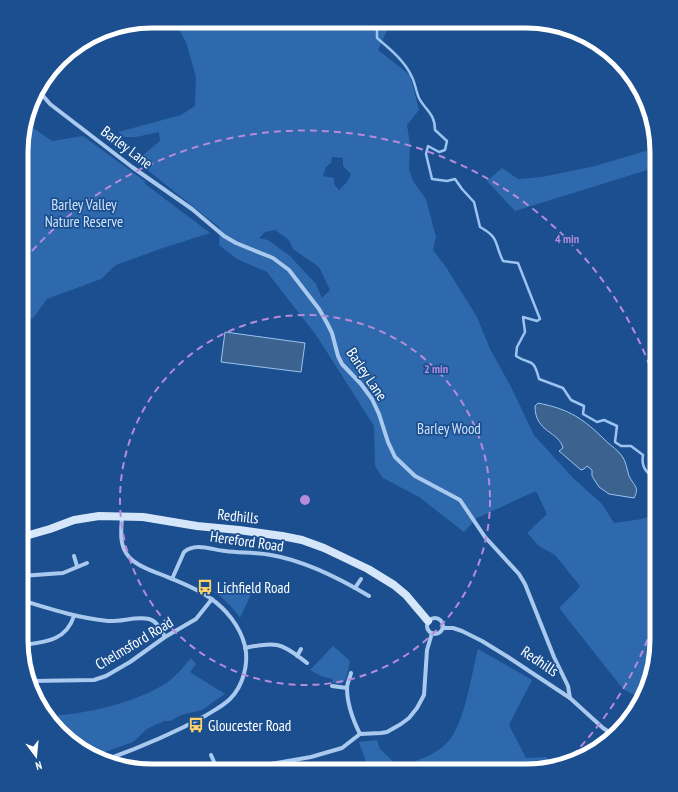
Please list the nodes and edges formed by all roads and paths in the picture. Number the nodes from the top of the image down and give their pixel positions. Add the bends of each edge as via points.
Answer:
1 (42, 95) edge
2 (122, 517) junction
3 (28, 535) edge
4 (74, 556) dead end
5 (87, 563) dead end
6 (77, 566) junction
7 (28, 575) edge
8 (172, 579) junction
9 (361, 579) dead end
10 (356, 588) junction
11 (369, 596) dead end
12 (212, 599) junction
13 (28, 602) edge
14 (74, 616) junction
15 (428, 621) junction
16 (443, 628) junction
17 (432, 633) junction
18 (165, 637) junction
19 (28, 644) edge
20 (245, 648) junction
21 (301, 649) dead end
22 (297, 656) junction
23 (307, 663) dead end
24 (351, 673) dead end
25 (35, 681) edge
26 (332, 686) dead end
27 (347, 688) junction
28 (570, 698) junction
29 (609, 732) edge
30 (360, 734) junction
31 (211, 754) dead end
32 (113, 757) edge
33 (215, 764) edge
34 (271, 764) edge

1 - 28 street, Barley Lane via 50,104 192,209 224,236 273,258 289,270 327,323 342,364 372,399 396,457 415,476 460,500 485,538 519,574 568,686
2 - 3 street, Redhills via 86,517
2 - 8 street via 122,546 129,558 142,567
2 - 15 street, Redhills via 143,517 197,526 261,532 302,540 344,556 394,585
4 - 6 street
5 - 6 street
6 - 7 street via 63,572
8 - 10 street, Hereford Road via 184,552 200,547 284,558 311,567
8 - 12 street
9 - 10 street
10 - 11 street, Hereford Road
12 - 18 street, Chelmsford Road via 196,619
12 - 20 street via 236,625
13 - 14 street
14 - 18 street via 112,621 148,619 155,623
14 - 19 street via 62,635 48,641
15 - 16 street, Redhills via 440,619
15 - 17 street, Redhills via 428,630
16 - 17 street via 439,633
16 - 28 street, Redhills via 453,628 482,641
17 - 30 street via 424,696 417,708 405,721 387,732
18 - 25 street, Chelmsford Road via 106,676 94,680
20 - 22 street via 278,645
20 - 32 street via 246,665 238,689 230,700 191,724
21 - 22 street
22 - 23 street
24 - 27 street
26 - 27 street
27 - 30 street via 352,719
28 - 29 street, Redhills
30 - 34 street via 342,748
31 - 33 street

